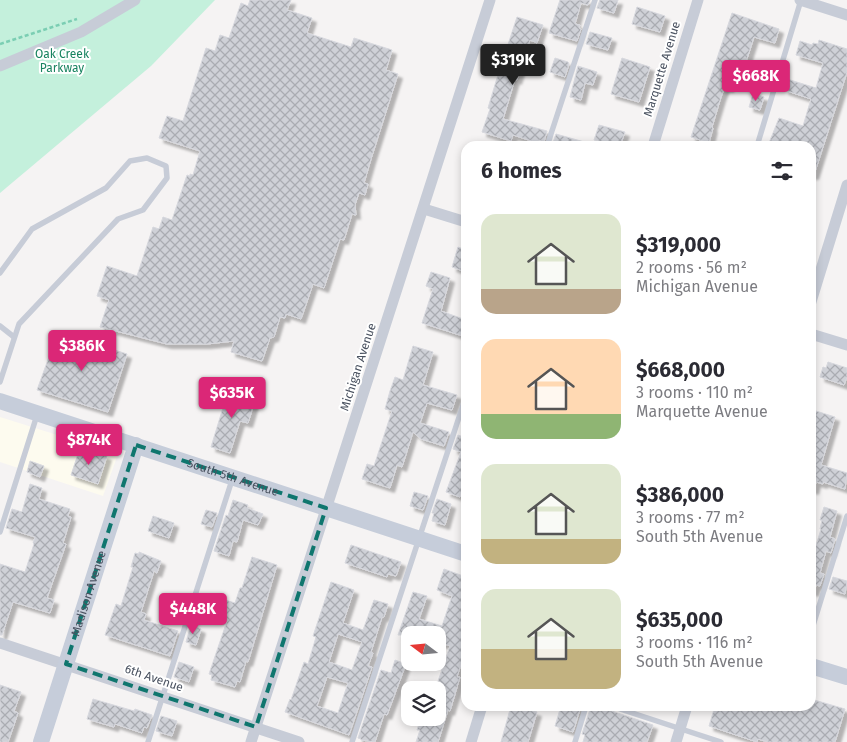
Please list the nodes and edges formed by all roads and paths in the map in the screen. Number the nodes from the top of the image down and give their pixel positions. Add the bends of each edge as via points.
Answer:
1 (134, 0) edge
2 (490, 0) edge
3 (595, 0) edge
4 (698, 0) edge
5 (801, 0) edge
6 (847, 15) edge
7 (78, 19) dead end
8 (0, 44) edge
9 (0, 66) edge
10 (549, 141) edge
11 (655, 141) edge
12 (759, 141) edge
13 (847, 185) edge
14 (424, 209) junction
15 (461, 220) edge
16 (0, 273) edge
17 (816, 286) edge
18 (0, 326) edge
19 (816, 336) edge
20 (14, 337) junction
21 (847, 345) edge
22 (0, 382) edge
23 (0, 401) edge
24 (461, 411) edge
25 (37, 413) junction
26 (136, 444) junction
27 (233, 477) junction
28 (326, 508) junction
29 (847, 516) edge
30 (0, 532) edge
31 (420, 538) junction
32 (461, 552) edge
33 (816, 616) edge
34 (0, 643) edge
35 (66, 664) junction
36 (816, 668) edge
37 (847, 677) edge
38 (162, 695) junction
39 (480, 711) edge
40 (584, 711) edge
41 (627, 711) edge
42 (685, 711) edge
43 (256, 727) junction
44 (680, 728) junction
45 (41, 742) edge
46 (148, 742) edge
47 (251, 742) edge
48 (299, 742) edge
49 (352, 742) edge
50 (471, 742) edge
51 (575, 742) edge
52 (676, 742) edge
53 (721, 742) edge

1 - 9 street via 81,32
2 - 14 street, Michigan Avenue
3 - 10 lane
4 - 11 street, Marquette Avenue
5 - 6 street
5 - 12 lane
7 - 8 path
13 - 17 street
14 - 15 street
14 - 28 street, Michigan Avenue
16 - 20 lane via 32,229 106,188 130,161 147,158 166,166 167,178 143,210 118,219 19,324
18 - 20 lane
19 - 21 street
20 - 22 lane
23 - 25 street, South 5th Avenue
24 - 31 lane
25 - 26 street, South 5th Avenue
25 - 30 lane
26 - 27 street, South 5th Avenue
26 - 35 street, Madison Avenue
27 - 28 street, South 5th Avenue
27 - 38 lane
28 - 31 street, South 5th Avenue
28 - 43 street, Michigan Avenue
29 - 33 lane
31 - 32 street, South 5th Avenue
31 - 49 lane
34 - 35 street, 6th Avenue
35 - 38 street, 6th Avenue
35 - 45 street, Madison Avenue
36 - 37 street
38 - 43 street, 6th Avenue
38 - 46 lane
39 - 50 street
40 - 51 lane
41 - 44 lane
42 - 44 street
43 - 47 street, Michigan Avenue
43 - 48 street, 6th Avenue
44 - 52 street
44 - 53 lane

